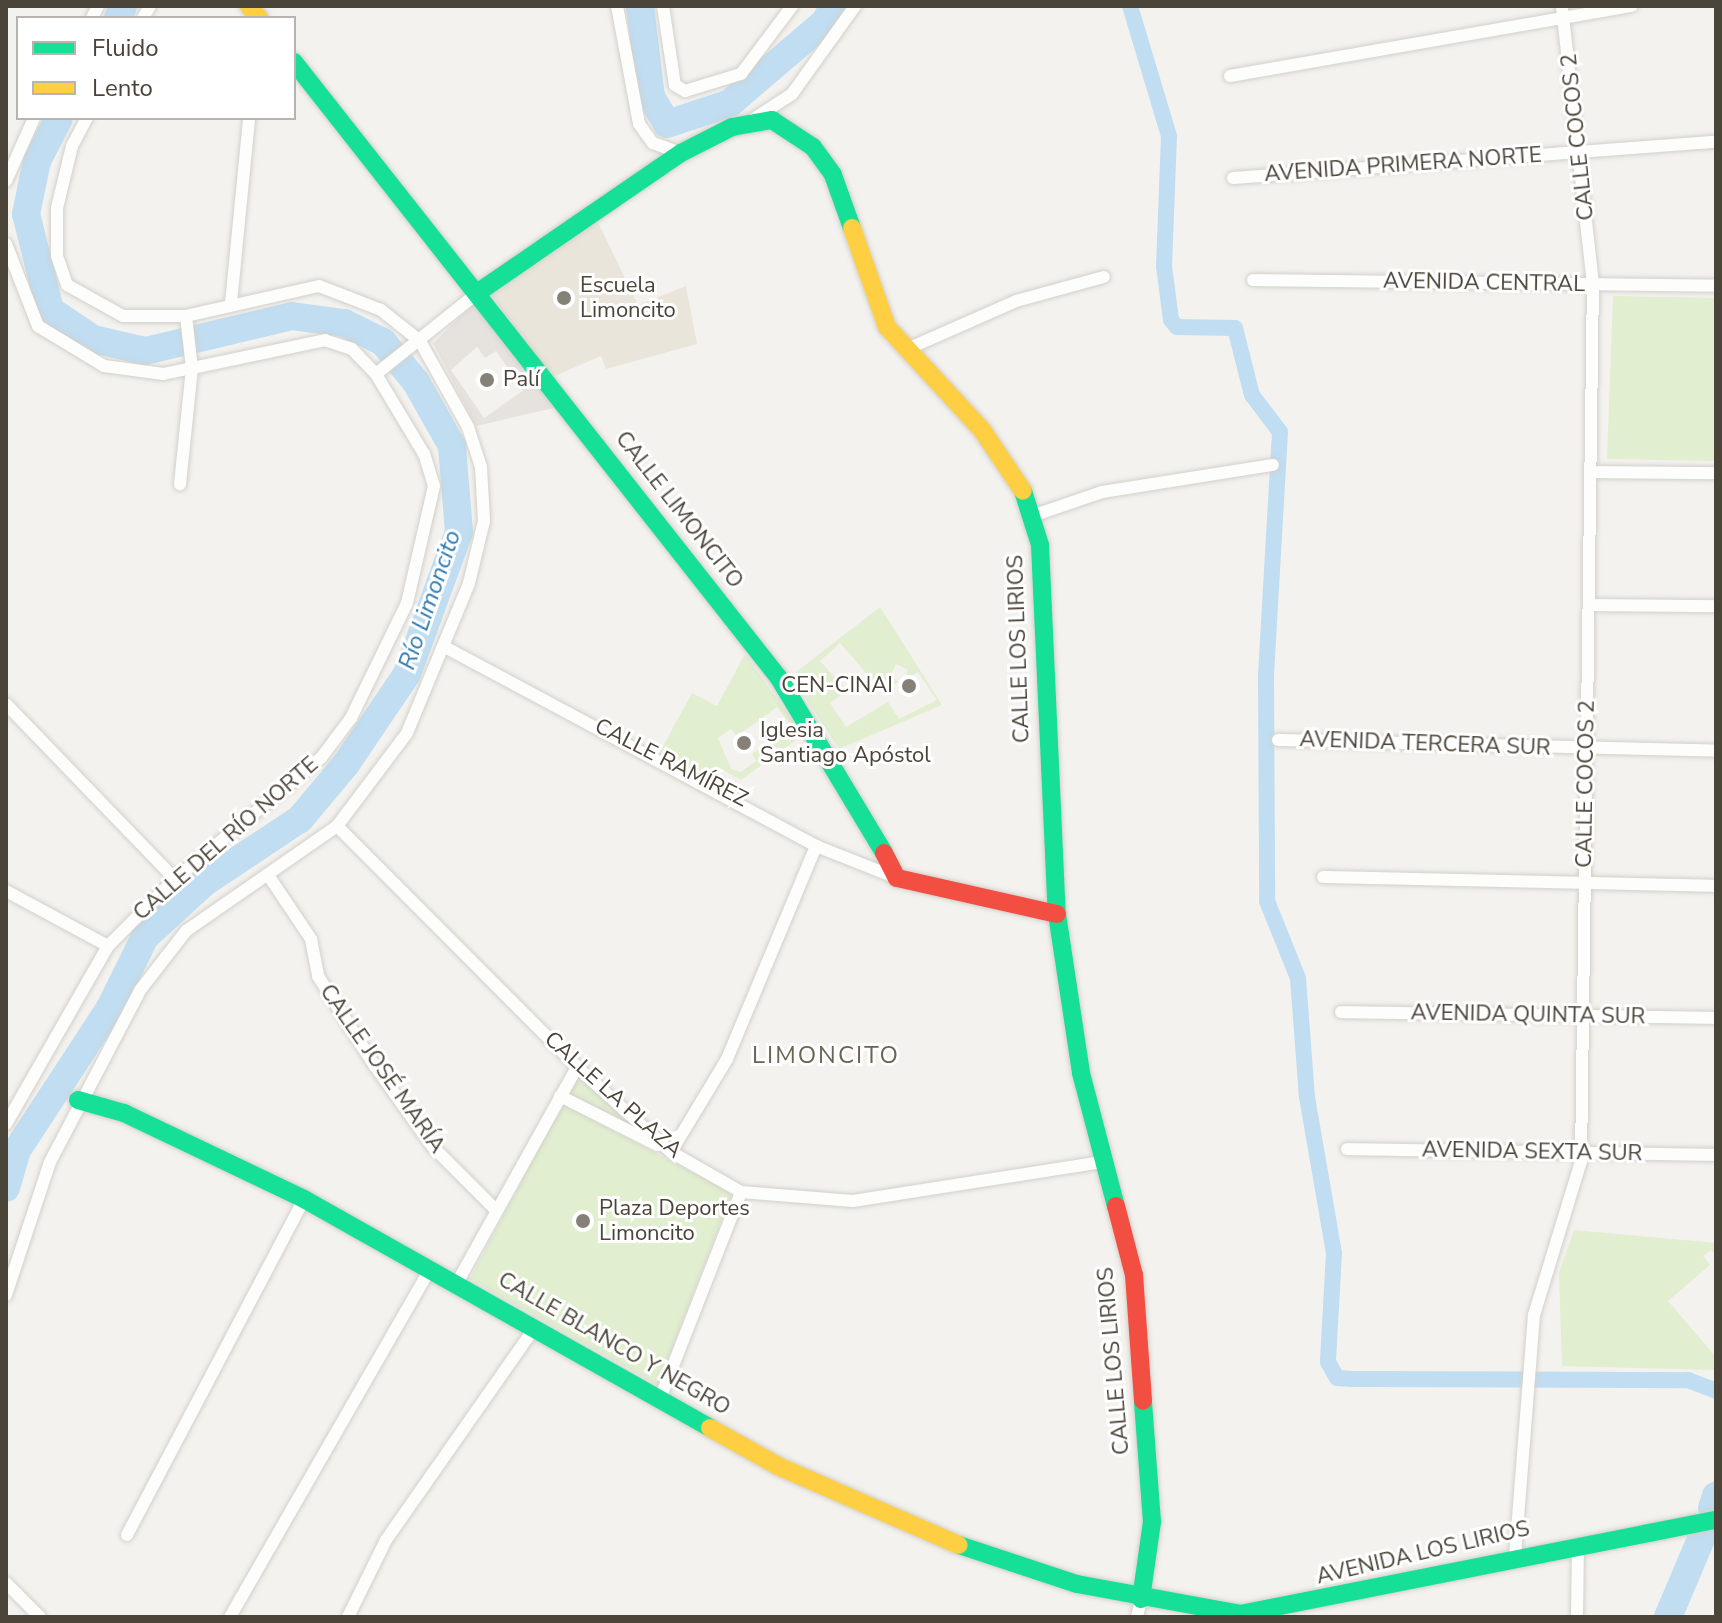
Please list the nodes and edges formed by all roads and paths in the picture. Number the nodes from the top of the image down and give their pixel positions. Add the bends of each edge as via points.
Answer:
1 (617, 6) edge
2 (663, 6) edge
3 (792, 6) edge
4 (855, 6) edge
5 (1632, 6) edge
6 (1563, 12) edge
7 (296, 64) edge
8 (1230, 76) dead end
9 (33, 120) edge
10 (86, 120) edge
11 (249, 120) edge
12 (752, 120) junction
13 (1716, 142) edge
14 (1582, 151) junction
15 (681, 153) junction
16 (1233, 178) dead end
17 (6, 181) edge
18 (6, 244) edge
19 (1104, 277) dead end
20 (1253, 280) dead end
21 (1593, 284) junction
22 (1716, 286) edge
23 (480, 291) junction
24 (231, 303) junction
25 (186, 316) junction
26 (420, 341) junction
27 (905, 350) junction
28 (192, 362) junction
29 (378, 372) junction
30 (1273, 465) dead end
31 (1591, 472) junction
32 (1716, 473) edge
33 (180, 484) dead end
34 (1035, 515) junction
35 (1590, 605) junction
36 (1716, 606) edge
37 (445, 647) junction
38 (6, 704) edge
39 (1278, 740) dead end
40 (1586, 748) junction
41 (1716, 751) edge
42 (337, 826) junction
43 (816, 846) junction
44 (268, 875) junction
45 (1323, 877) dead end
46 (897, 878) junction
47 (175, 879) junction
48 (1585, 883) junction
49 (1716, 886) edge
50 (6, 891) edge
51 (1057, 914) junction
52 (108, 946) junction
53 (1341, 1012) dead end
54 (1582, 1016) junction
55 (1716, 1018) edge
56 (577, 1067) junction
57 (560, 1096) junction
58 (78, 1100) junction
59 (6, 1124) edge
60 (1347, 1149) dead end
61 (671, 1152) junction
62 (1581, 1154) junction
63 (1716, 1155) edge
64 (1107, 1161) junction
65 (741, 1192) junction
66 (304, 1199) junction
67 (495, 1209) junction
68 (430, 1269) junction
69 (458, 1281) junction
70 (6, 1295) edge
71 (534, 1329) junction
72 (660, 1399) junction
73 (1716, 1520) edge
74 (127, 1535) dead end
75 (1578, 1545) junction
76 (1515, 1556) junction
77 (6, 1583) edge
78 (1139, 1608) edge
79 (40, 1617) edge
80 (230, 1617) edge
81 (348, 1617) edge
82 (1577, 1617) edge

1 - 15 street via 639,124 653,143
2 - 3 street via 675,85 685,91 741,74
4 - 12 street via 792,94
5 - 6 street
6 - 8 street
6 - 14 street, CALLE COCOS 2
7 - 23 street, CALLE LIMONCITO
9 - 17 street
10 - 25 street via 72,146 57,208 57,256 67,285 123,316
11 - 24 street
12 - 15 street
12 - 27 street, CALLE LOS LIRIOS via 772,120 800,136 833,175 872,296
13 - 14 street, AVENIDA PRIMERA NORTE
14 - 16 street, AVENIDA PRIMERA NORTE
14 - 21 street, CALLE COCOS 2
15 - 23 street
18 - 28 street, CALLE DEL RÍO NORTE via 38,326 75,354 163,374
19 - 27 street via 1016,301
20 - 21 street, AVENIDA CENTRAL
21 - 22 street, AVENIDA CENTRAL
21 - 31 street, CALLE COCOS 2
23 - 26 street
23 - 46 street, CALLE LIMONCITO via 779,678 825,745
24 - 25 street
24 - 26 street via 319,286 381,310
25 - 28 street
26 - 29 street
26 - 37 street via 468,427 484,494 469,583
27 - 34 street, CALLE LOS LIRIOS via 982,430
28 - 29 street, CALLE DEL RÍO NORTE via 325,340 352,349
28 - 33 street
29 - 47 street, CALLE DEL RÍO NORTE via 424,454 434,486 407,603 380,666 321,758
30 - 34 street via 1102,492
31 - 32 street
31 - 35 street, CALLE COCOS 2
34 - 51 street, CALLE LOS LIRIOS
35 - 36 street
35 - 40 street, CALLE COCOS 2
37 - 42 street via 407,733
37 - 43 street, CALLE RAMÍREZ
38 - 47 street
39 - 40 street, AVENIDA TERCERA SUR
40 - 41 street, AVENIDA TERCERA SUR
40 - 48 street, CALLE COCOS 2
42 - 44 street
42 - 56 street, CALLE LA PLAZA
43 - 46 street, CALLE RAMÍREZ
43 - 61 street via 727,1059
44 - 58 street via 186,931 141,989
44 - 67 street, CALLE JOSÉ MARÍA via 311,939 318,976 375,1066 432,1146
45 - 48 street
46 - 51 street
47 - 52 street, CALLE DEL RÍO NORTE
48 - 49 street
48 - 54 street, CALLE COCOS 2
50 - 52 street
51 - 64 street, CALLE LOS LIRIOS via 1081,1073
52 - 59 street, CALLE DEL RÍO NORTE
53 - 54 street, AVENIDA QUINTA SUR
54 - 55 street, AVENIDA QUINTA SUR
54 - 62 street, CALLE COCOS 2
56 - 57 street
56 - 61 street, CALLE LA PLAZA
57 - 61 street
57 - 67 street
58 - 66 street, CALLE BLANCO Y NEGRO via 124,1113
58 - 70 street
60 - 62 street, AVENIDA SEXTA SUR
61 - 65 street, CALLE LA PLAZA
62 - 63 street, AVENIDA SEXTA SUR
62 - 76 street, CALLE COCOS 2 via 1534,1315
64 - 65 street, CALLE LA PLAZA via 853,1201
64 - 78 street, CALLE LOS LIRIOS via 1134,1275 1144,1382 1152,1522
65 - 72 street
66 - 68 street, CALLE BLANCO Y NEGRO
66 - 74 street
67 - 69 street
68 - 69 street, CALLE BLANCO Y NEGRO
68 - 80 street
69 - 71 street, CALLE BLANCO Y NEGRO
71 - 72 street, CALLE BLANCO Y NEGRO
71 - 81 street via 386,1540
72 - 78 street, CALLE BLANCO Y NEGRO via 778,1466 982,1555
73 - 75 street, AVENIDA LOS LIRIOS
75 - 76 street, AVENIDA LOS LIRIOS
75 - 82 street
76 - 78 street, AVENIDA LOS LIRIOS via 1275,1610
77 - 79 street

